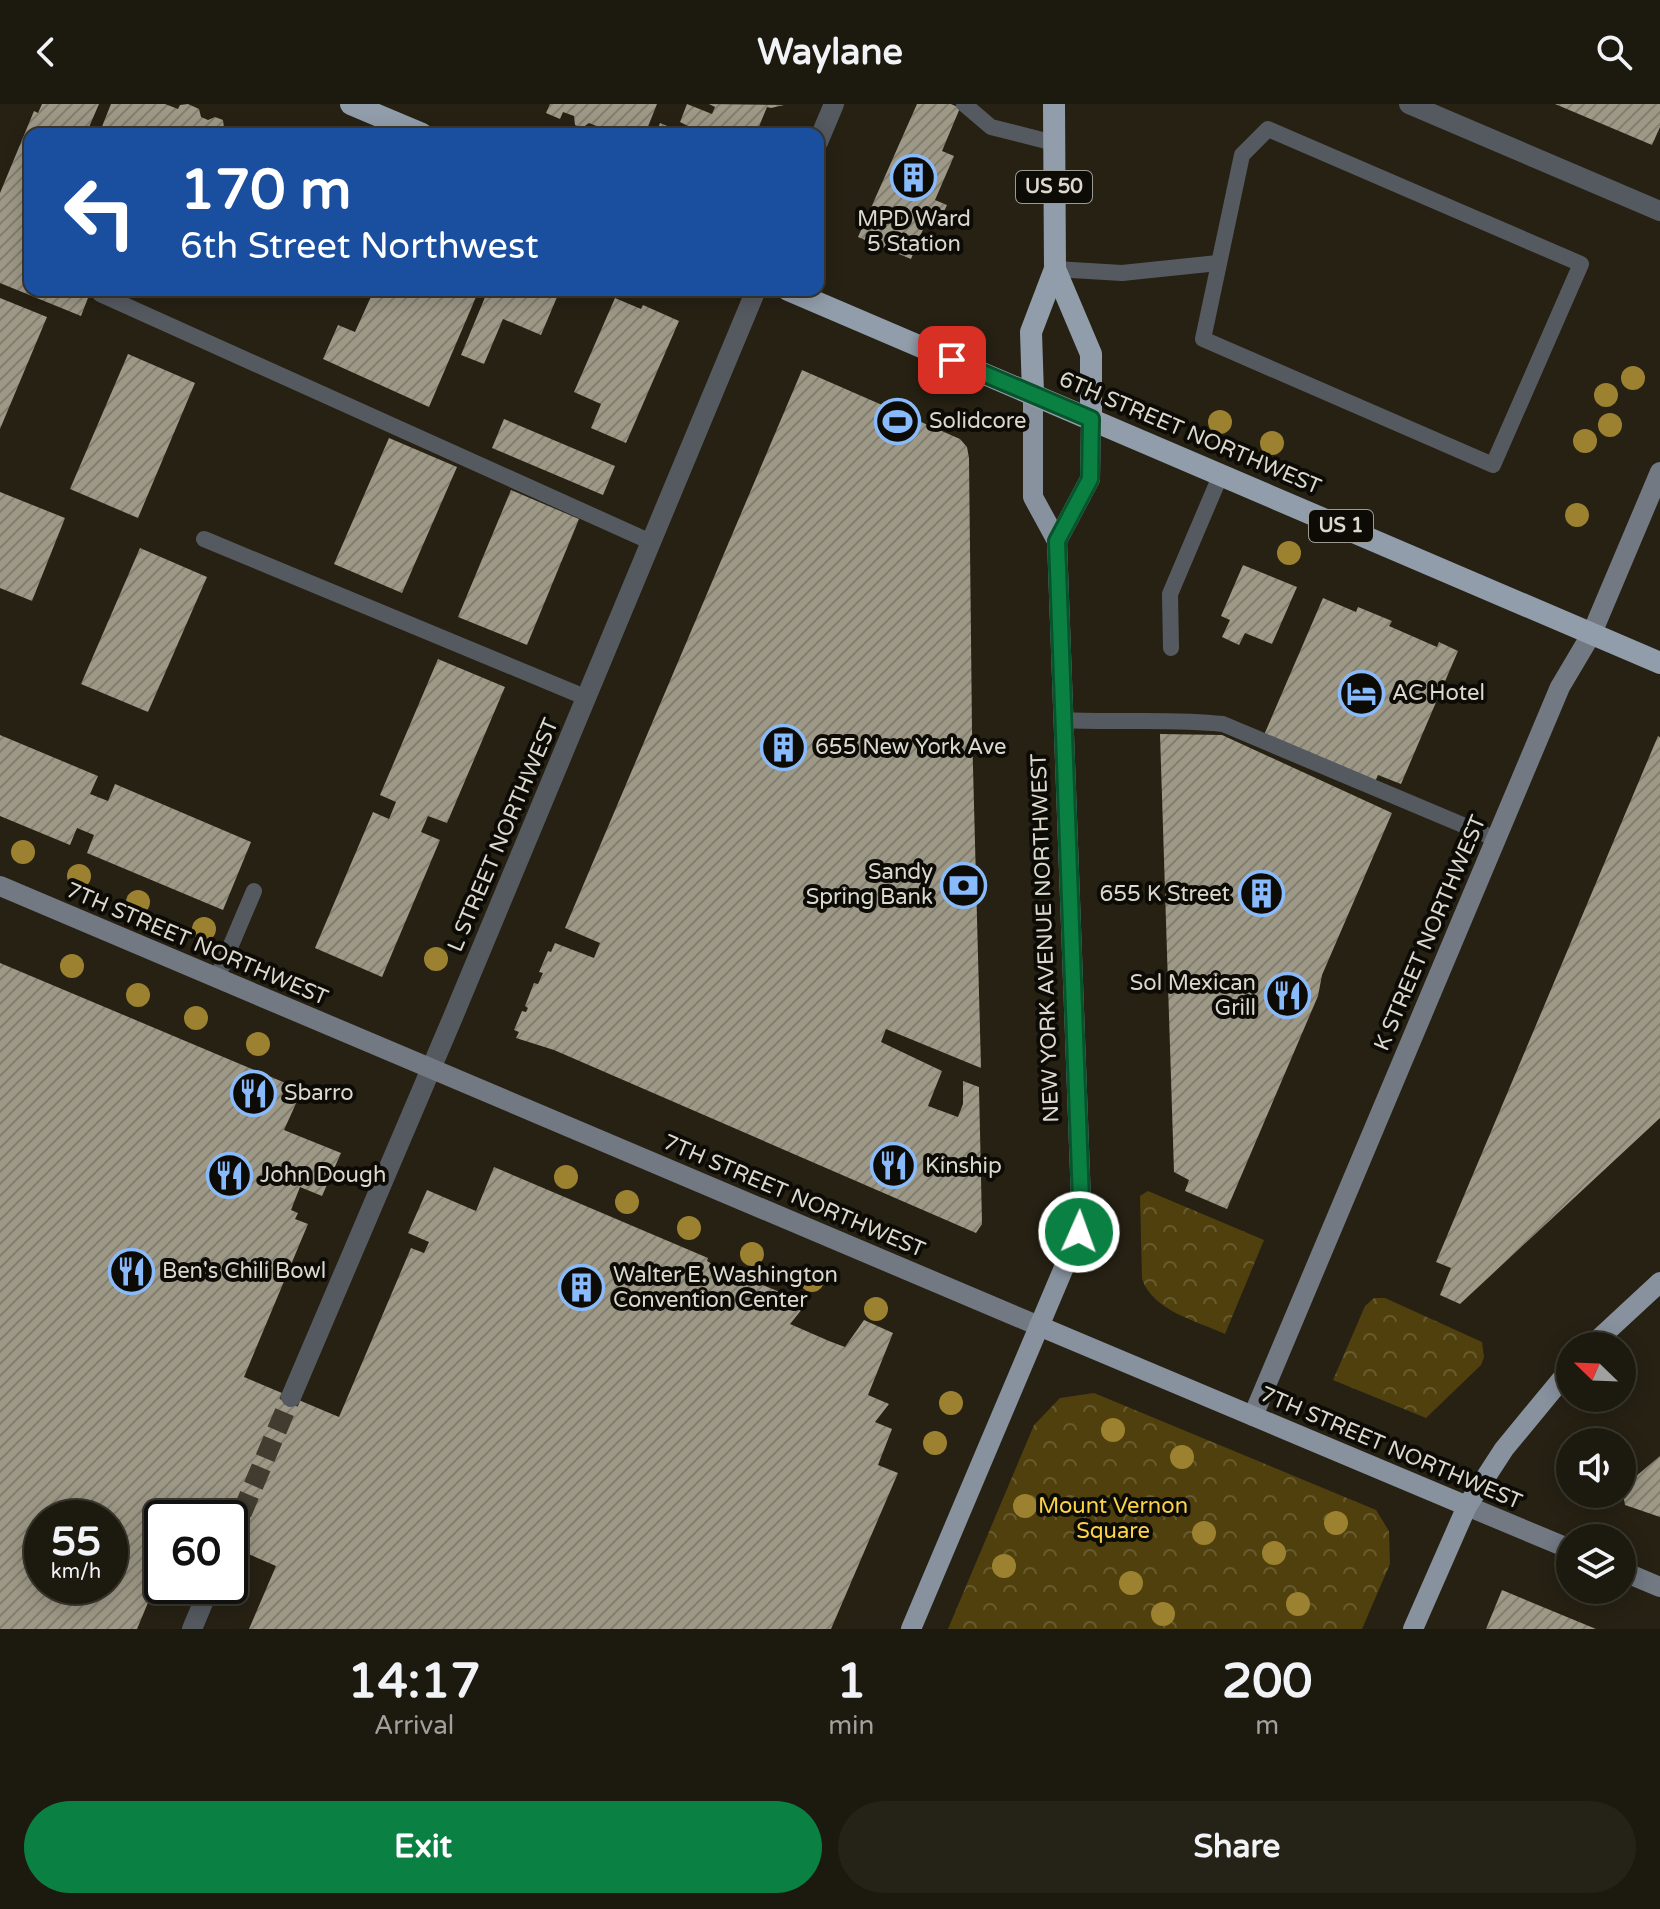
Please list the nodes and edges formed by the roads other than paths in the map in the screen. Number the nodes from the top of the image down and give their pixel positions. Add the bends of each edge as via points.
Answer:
1 (351, 104) edge
2 (834, 104) edge
3 (964, 104) edge
4 (1054, 104) edge
5 (1409, 104) edge
6 (408, 128) edge
7 (824, 128) edge
8 (1054, 143) junction
9 (1660, 211) edge
10 (1218, 263) junction
11 (1055, 269) junction
12 (104, 296) edge
13 (754, 296) edge
14 (802, 296) edge
15 (1033, 394) junction
16 (1091, 419) junction
17 (1660, 472) edge
18 (1221, 474) junction
19 (204, 539) dead end
20 (1057, 541) junction
21 (651, 542) junction
22 (1592, 633) junction
23 (1171, 648) dead end
24 (1660, 663) edge
25 (587, 698) junction
26 (1062, 720) junction
27 (1496, 839) junction
28 (0, 886) edge
29 (254, 891) dead end
30 (217, 978) junction
31 (432, 1069) junction
32 (1660, 1282) edge
33 (1039, 1326) junction
34 (1606, 1332) edge
35 (1556, 1386) edge
36 (291, 1397) tunnel mouth
37 (1253, 1416) junction
38 (1467, 1506) junction
39 (1556, 1543) edge
40 (1636, 1577) edge
41 (1660, 1587) edge
42 (202, 1604) edge
43 (192, 1629) edge
44 (911, 1629) edge
45 (1413, 1629) edge

1 - 6 highway
2 - 7 street
3 - 8 lane via 991,127
4 - 8 highway, NEW YORK AVENUE NORTHWEST / US 50
5 - 9 street
8 - 11 highway, NEW YORK AVENUE NORTHWEST / US 50
10 - 10 lane via 1203,339 1493,465 1581,264 1268,129 1242,155
10 - 11 lane via 1122,273
11 - 15 highway, NEW YORK AVENUE NORTHWEST / US 50 via 1031,332
11 - 16 highway, NEW YORK AVENUE NORTHWEST / US 50 via 1091,354
12 - 21 lane
13 - 21 street, L STREET NORTHWEST
14 - 15 highway, 6TH STREET NORTHWEST / US 1
15 - 16 highway, 6TH STREET NORTHWEST / US 1
15 - 20 main road, NEW YORK AVENUE NORTHWEST via 1033,497
16 - 18 highway, 6TH STREET NORTHWEST / US 1
16 - 20 main road, NEW YORK AVENUE NORTHWEST via 1090,479
17 - 22 main road, K STREET NORTHWEST
18 - 22 highway, 6TH STREET NORTHWEST / US 1
18 - 23 lane via 1170,594
19 - 25 lane
20 - 26 main road, NEW YORK AVENUE NORTHWEST
21 - 25 street, L STREET NORTHWEST
22 - 24 highway, 6TH STREET NORTHWEST / US 1
22 - 27 main road, K STREET NORTHWEST via 1560,687
25 - 31 street, L STREET NORTHWEST
26 - 27 lane via 1223,724
26 - 33 main road, NEW YORK AVENUE NORTHWEST via 1081,1201 1079,1232
27 - 37 main road, K STREET NORTHWEST
28 - 30 main road, 7TH STREET NORTHWEST
29 - 30 lane
30 - 31 main road, 7TH STREET NORTHWEST
31 - 33 main road, 7TH STREET NORTHWEST
31 - 36 street, L STREET NORTHWEST
32 - 34 main road
33 - 37 main road, 7TH STREET NORTHWEST
33 - 44 main road, NEW YORK AVENUE NORTHWEST
35 - 38 main road via 1504,1449
37 - 38 main road, 7TH STREET NORTHWEST
38 - 39 main road, 7TH STREET NORTHWEST
38 - 45 main road
40 - 41 main road
42 - 43 street

